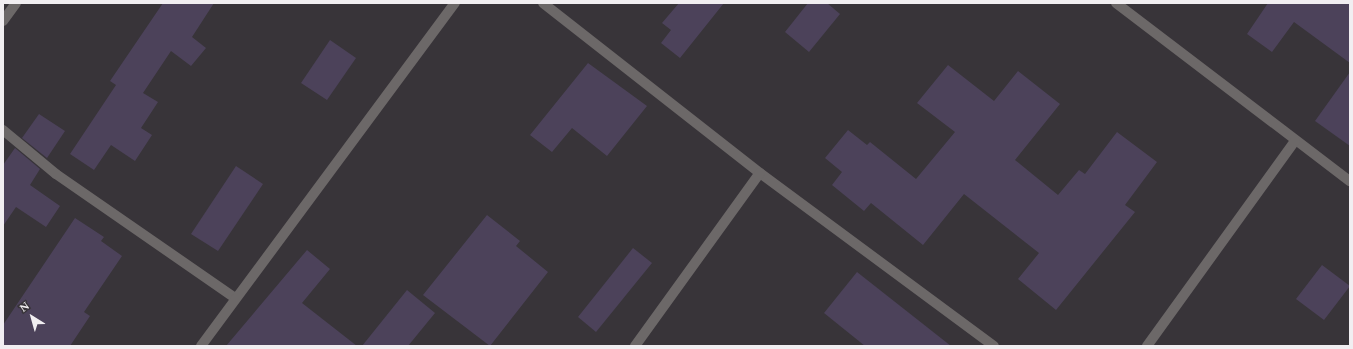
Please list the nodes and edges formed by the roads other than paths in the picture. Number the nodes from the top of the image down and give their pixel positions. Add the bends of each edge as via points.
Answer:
1 (16, 3) edge
2 (455, 3) edge
3 (543, 3) edge
4 (1116, 3) edge
5 (3, 21) edge
6 (3, 130) edge
7 (1295, 141) junction
8 (760, 173) junction
9 (1350, 181) edge
10 (235, 298) junction
11 (201, 346) edge
12 (635, 346) edge
13 (994, 346) edge
14 (1147, 346) edge

1 - 5 street
2 - 10 street
3 - 8 street
4 - 7 street
6 - 10 street via 56,174
7 - 9 street
7 - 14 street
8 - 12 street
8 - 13 street
10 - 11 street

